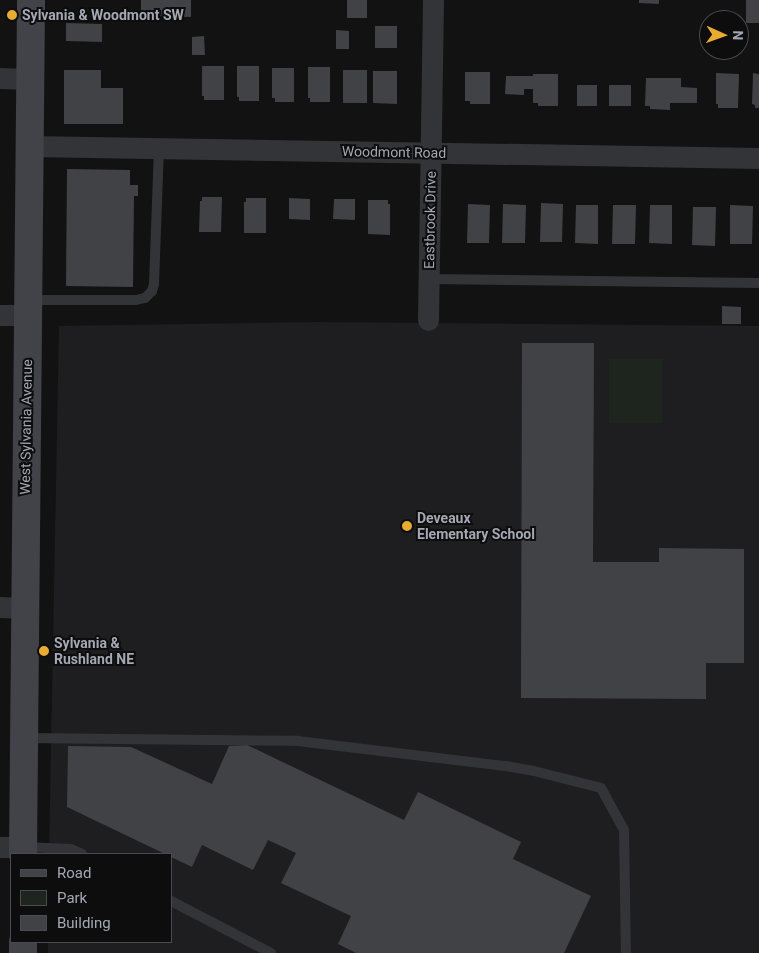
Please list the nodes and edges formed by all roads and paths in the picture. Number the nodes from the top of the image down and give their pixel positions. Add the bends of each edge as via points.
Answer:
1 (30, 0) edge
2 (433, 0) edge
3 (0, 78) edge
4 (30, 79) junction
5 (29, 146) junction
6 (159, 148) junction
7 (431, 153) junction
8 (759, 158) edge
9 (429, 279) junction
10 (759, 283) edge
11 (27, 308) junction
12 (0, 315) edge
13 (428, 320) dead end
14 (12, 607) edge
15 (24, 738) junction
16 (15, 849) edge
17 (80, 853) edge
18 (172, 902) edge
19 (271, 953) edge
20 (626, 953) edge

1 - 4 main road, West Sylvania Avenue
2 - 7 street, Eastbrook Drive
3 - 4 street
4 - 5 main road, West Sylvania Avenue
5 - 6 street, Woodmont Road
5 - 11 main road, West Sylvania Avenue
6 - 7 street, Woodmont Road
6 - 11 lane via 152,292 136,300
7 - 8 street, Woodmont Road
7 - 9 street, Eastbrook Drive
9 - 10 lane
9 - 13 street, Eastbrook Drive
11 - 12 street
11 - 14 main road, West Sylvania Avenue
14 - 15 main road, West Sylvania Avenue
15 - 16 main road, West Sylvania Avenue
15 - 20 lane via 298,741 515,768 601,788 624,830
16 - 17 lane via 71,849
18 - 19 lane

